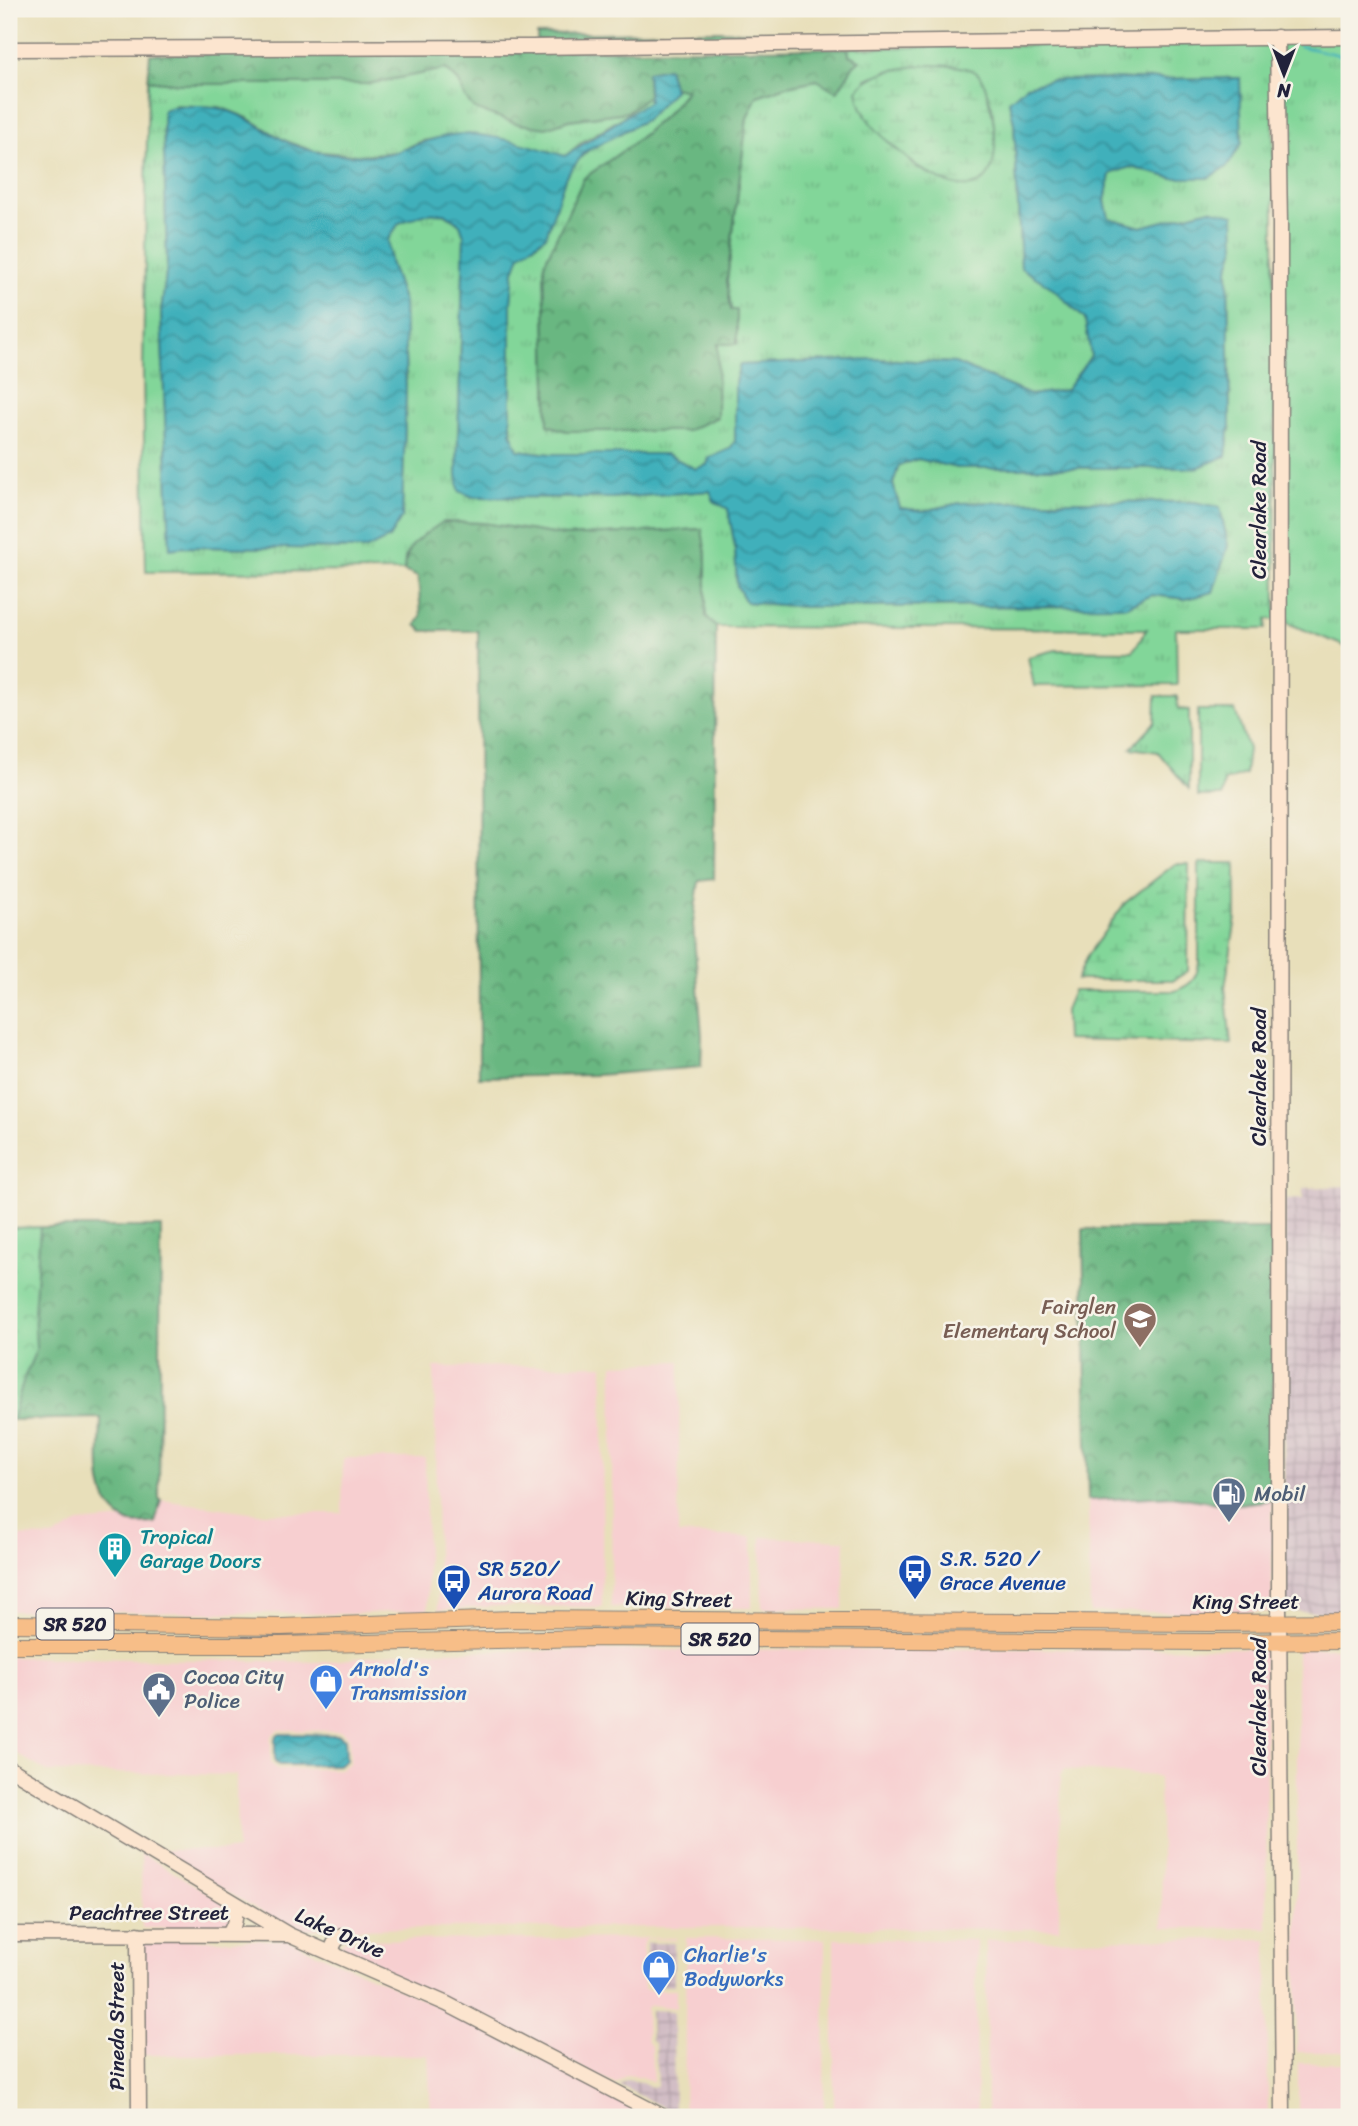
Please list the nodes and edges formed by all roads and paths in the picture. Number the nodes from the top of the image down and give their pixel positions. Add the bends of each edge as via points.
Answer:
1 (1278, 37) junction
2 (1349, 37) edge
3 (9, 49) edge
4 (431, 1620) junction
5 (757, 1621) junction
6 (927, 1621) junction
7 (1349, 1622) edge
8 (9, 1624) edge
9 (1279, 1624) junction
10 (320, 1625) junction
11 (591, 1638) junction
12 (757, 1639) junction
13 (1349, 1641) edge
14 (350, 1642) junction
15 (1280, 1642) junction
16 (232, 1644) junction
17 (9, 1645) edge
18 (9, 1768) edge
19 (230, 1900) junction
20 (9, 1934) edge
21 (138, 1934) junction
22 (229, 1934) junction
23 (289, 1935) junction
24 (344, 1935) dead end
25 (337, 1956) junction
26 (139, 2117) edge
27 (662, 2117) edge
28 (1283, 2117) edge

1 - 2 street
1 - 3 street
1 - 9 street, Clearlake Road
4 - 5 main road, King Street / SR 520
4 - 10 main road, King Street / SR 520
4 - 14 main road via 417,1631 360,1636
5 - 6 main road, King Street / SR 520
5 - 11 main road via 750,1630 595,1632
6 - 9 main road, King Street / SR 520
6 - 12 main road via 918,1630 773,1630
7 - 9 main road, King Street / SR 520
8 - 10 main road, King Street / SR 520
9 - 15 street, Clearlake Road
10 - 16 main road via 310,1633 255,1634
11 - 12 main road, King Street / SR 520
11 - 14 main road, King Street / SR 520
12 - 15 main road, King Street / SR 520
13 - 15 main road, King Street / SR 520
14 - 16 main road, King Street / SR 520
15 - 28 street, Clearlake Road
16 - 17 main road, King Street / SR 520
18 - 19 street, Lake Drive
19 - 22 street via 237,1913
19 - 23 street, Lake Drive
20 - 21 street, Peachtree Street
21 - 22 street, Peachtree Street
21 - 26 street, Pineda Street
22 - 23 street, Peachtree Street
23 - 25 street, Lake Drive
24 - 25 street via 337,1938 332,1950
25 - 27 street, Lake Drive via 447,2004

